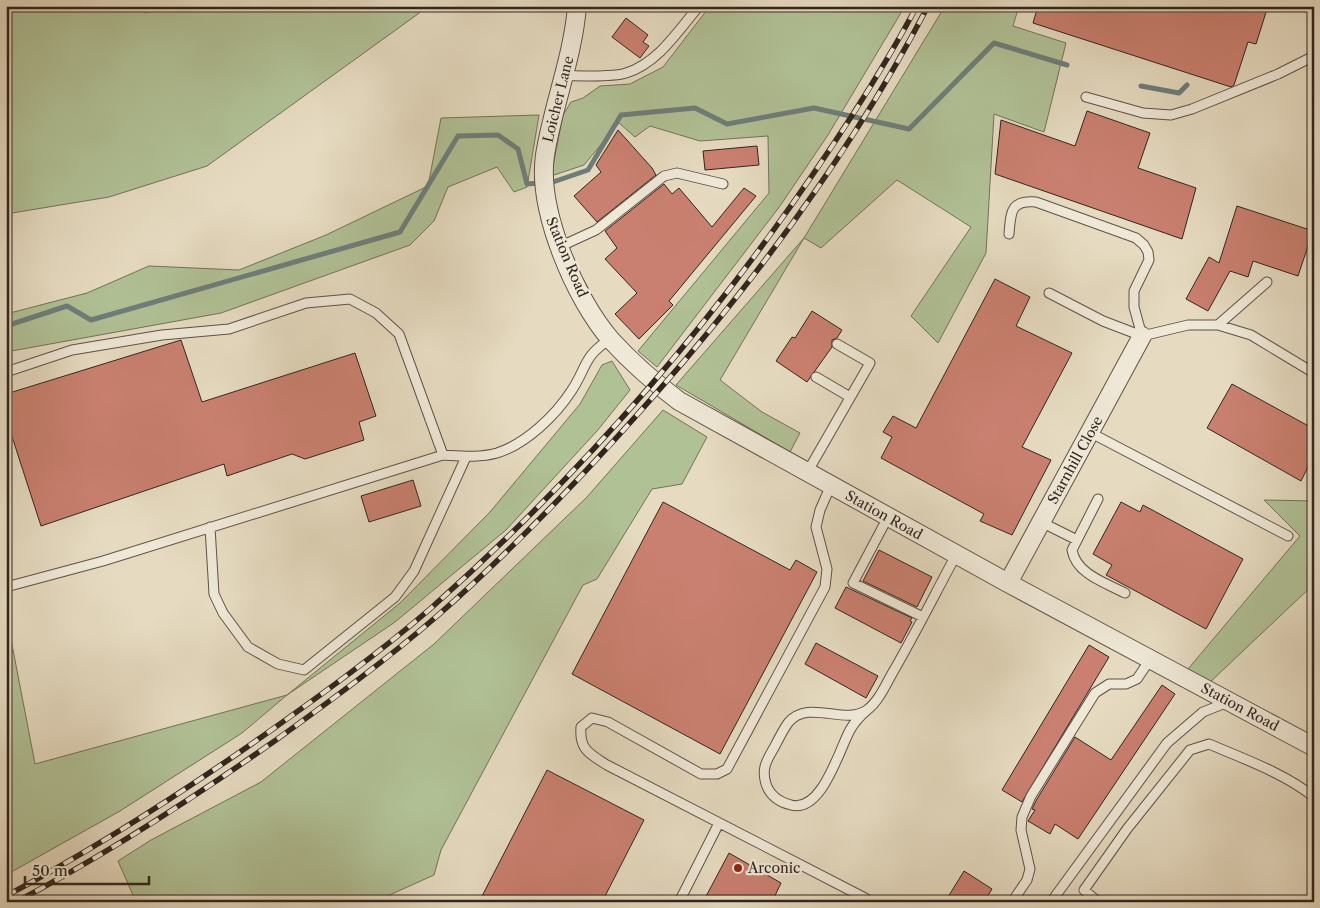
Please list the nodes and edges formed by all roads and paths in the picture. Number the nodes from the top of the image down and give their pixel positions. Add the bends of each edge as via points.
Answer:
1 (577, 6) edge
2 (699, 6) edge
3 (1314, 56) edge
4 (564, 76) junction
5 (1086, 97) dead end
6 (723, 184) dead end
7 (544, 192) joint
8 (1009, 234) dead end
9 (559, 247) junction
10 (1267, 282) dead end
11 (1049, 293) dead end
12 (1218, 325) junction
13 (1142, 336) junction
14 (610, 339) junction
15 (837, 344) dead end
16 (6, 372) edge
17 (1314, 373) edge
18 (816, 377) dead end
19 (850, 396) junction
20 (1091, 433) junction
21 (443, 454) junction
22 (466, 457) junction
23 (808, 471) junction
24 (830, 485) junction
25 (1098, 499) dead end
26 (888, 517) junction
27 (1041, 522) junction
28 (210, 527) junction
29 (1288, 536) dead end
30 (1077, 540) junction
31 (956, 555) junction
32 (1008, 583) junction
33 (6, 587) edge
34 (1125, 593) dead end
35 (923, 617) junction
36 (1150, 658) junction
37 (1228, 701) junction
38 (867, 710) junction
39 (1314, 747) edge
40 (1314, 797) edge
41 (719, 823) junction
42 (678, 902) edge
43 (869, 902) edge
44 (1012, 902) edge
45 (1051, 902) edge
46 (1098, 902) edge

1 - 4 street, Loicher Lane
2 - 4 lane via 657,56 642,66 624,74
3 - 5 lane via 1192,109 1171,114 1143,114
4 - 7 street, Loicher Lane via 543,173
6 - 9 lane via 677,173 664,176 596,230
7 - 9 street, Station Road
8 - 13 lane via 1011,213 1016,204 1024,201 1036,202 1136,238 1148,252 1149,260 1134,292 1134,307
9 - 14 street, Station Road via 587,304
10 - 12 lane
11 - 13 lane via 1102,321
12 - 13 lane via 1188,325
12 - 17 lane via 1251,335
13 - 20 street, Starnhill Close
14 - 22 lane via 593,350 564,402 537,428 518,443 497,453
14 - 23 street, Station Road via 679,401
15 - 19 lane via 870,363
16 - 21 lane via 72,350 162,335 229,329 306,303 350,299 376,312 399,334
18 - 19 lane
19 - 23 lane
20 - 27 street, Starnhill Close
20 - 29 lane
21 - 22 lane
21 - 28 lane
22 - 28 lane via 414,571 395,597 304,670 278,664 248,647 223,613 214,594
23 - 24 street, Station Road
24 - 26 street, Station Road
24 - 41 lane via 816,527 827,570 825,587 727,768 717,774 701,774 608,722 592,718 581,728 580,739 586,752
25 - 30 lane
26 - 31 street, Station Road
26 - 35 lane via 854,583
27 - 30 lane
27 - 32 street, Starnhill Close
28 - 33 lane
30 - 34 lane via 1072,550 1078,565
31 - 32 street, Station Road
31 - 35 lane
32 - 36 street, Station Road
35 - 38 lane via 880,695
36 - 37 street, Station Road
36 - 44 lane via 1137,680 1109,684 1095,693 1031,796 1022,817 1021,830 1030,869 1027,880
37 - 39 street, Station Road
37 - 45 lane via 1203,712 1167,743
38 - 38 lane via 853,715 801,714 789,721 764,765 769,791 778,801 793,806 809,802 824,787 856,720
40 - 46 lane via 1262,767 1209,744 1190,750 1084,890
41 - 42 lane
41 - 43 lane

